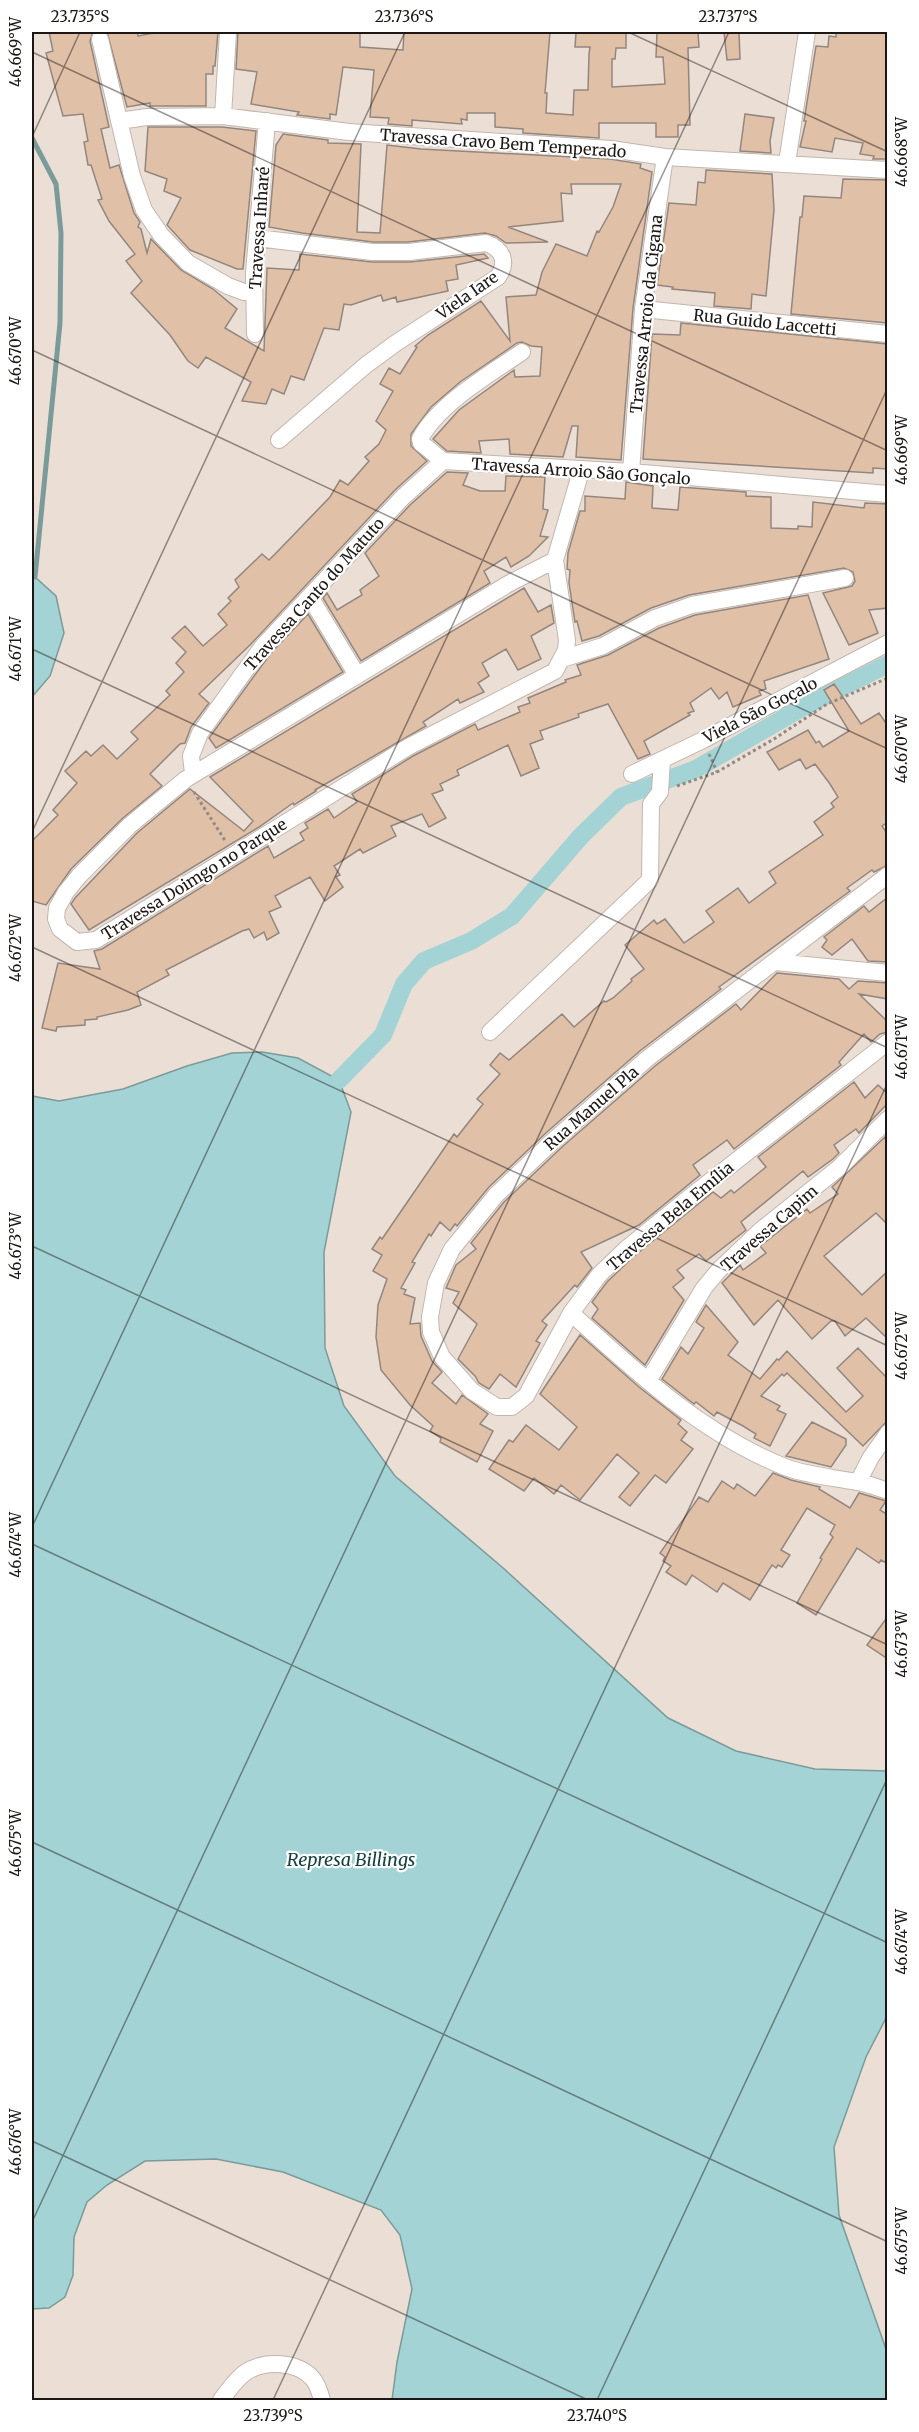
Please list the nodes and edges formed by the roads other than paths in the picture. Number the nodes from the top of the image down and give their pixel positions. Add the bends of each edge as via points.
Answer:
1 (228, 32) edge
2 (807, 32) edge
3 (100, 39) dead end
4 (223, 116) junction
5 (119, 121) junction
6 (267, 122) junction
7 (665, 157) junction
8 (787, 163) junction
9 (888, 170) edge
10 (257, 238) junction
11 (253, 291) junction
12 (643, 309) junction
13 (255, 334) dead end
14 (888, 334) edge
15 (522, 352) dead end
16 (279, 440) dead end
17 (443, 461) junction
18 (581, 471) junction
19 (631, 472) junction
20 (888, 494) edge
21 (555, 560) junction
22 (845, 578) dead end
23 (310, 597) junction
24 (888, 643) edge
25 (562, 659) junction
26 (357, 675) junction
27 (662, 762) junction
28 (632, 774) dead end
29 (189, 776) junction
30 (888, 875) edge
31 (775, 962) junction
32 (888, 973) edge
33 (490, 1032) dead end
34 (888, 1042) edge
35 (888, 1119) edge
36 (571, 1313) junction
37 (648, 1380) junction
38 (488, 1402) joint
39 (888, 1433) edge
40 (858, 1482) junction
41 (888, 1491) edge
42 (221, 2400) edge
43 (322, 2400) edge

1 - 4 street
2 - 8 street
3 - 5 street
4 - 5 street, Travessa Cravo Bem Temperado
4 - 6 street, Travessa Cravo Bem Temperado
5 - 11 street via 138,194 161,235 202,272 237,290
6 - 7 street, Travessa Cravo Bem Temperado via 349,132 611,149
6 - 10 street, Travessa Inharé
7 - 8 street, Travessa Cravo Bem Temperado
7 - 12 street, Travessa Arroio da Cigana
8 - 9 street, Travessa Cravo Bem Temperado
10 - 11 street, Travessa Inharé
10 - 16 street, Viela Iare via 372,252 486,243 497,248 504,260 498,277 366,365
11 - 13 street, Travessa Inharé
12 - 14 street, Rua Guido Laccetti
12 - 19 street, Travessa Arroio da Cigana
15 - 17 street via 455,401 424,431 419,441
17 - 18 street, Travessa Arroio São Gonçalo
17 - 23 street, Travessa Canto do Matuto via 403,497
18 - 19 street, Travessa Arroio São Gonçalo
18 - 21 street
19 - 20 street, Travessa Arroio São Gonçalo
21 - 25 street via 567,631
21 - 26 street, Travessa Doimgo no Parque
22 - 25 street via 692,605 655,618 603,646
23 - 26 street
23 - 29 street, Travessa Canto do Matuto via 263,646 200,733 191,756
24 - 27 street, Viela São Goçalo
25 - 29 street, Travessa Doimgo no Parque via 551,674 408,747 96,940 77,942 60,929 56,919 66,892 130,825
26 - 29 street, Travessa Doimgo no Parque
27 - 28 street, Viela São Goçalo
27 - 33 street via 660,790 651,804 650,880
30 - 31 street, Rua Manuel Pla
31 - 32 street
31 - 38 street, Rua Manuel Pla via 648,1058 555,1139 496,1195 452,1250 432,1298 431,1332 442,1356 461,1381
34 - 36 street, Travessa Bela Emília via 626,1249 599,1275
35 - 37 street, Travessa Capim via 840,1167 761,1230 719,1270
36 - 37 street
36 - 38 street, Travessa Bela Emília via 526,1396 512,1407 496,1407
37 - 40 street via 700,1423 753,1453 808,1475
39 - 40 street
40 - 41 street
42 - 43 street via 246,2372 267,2365 291,2365 313,2379

